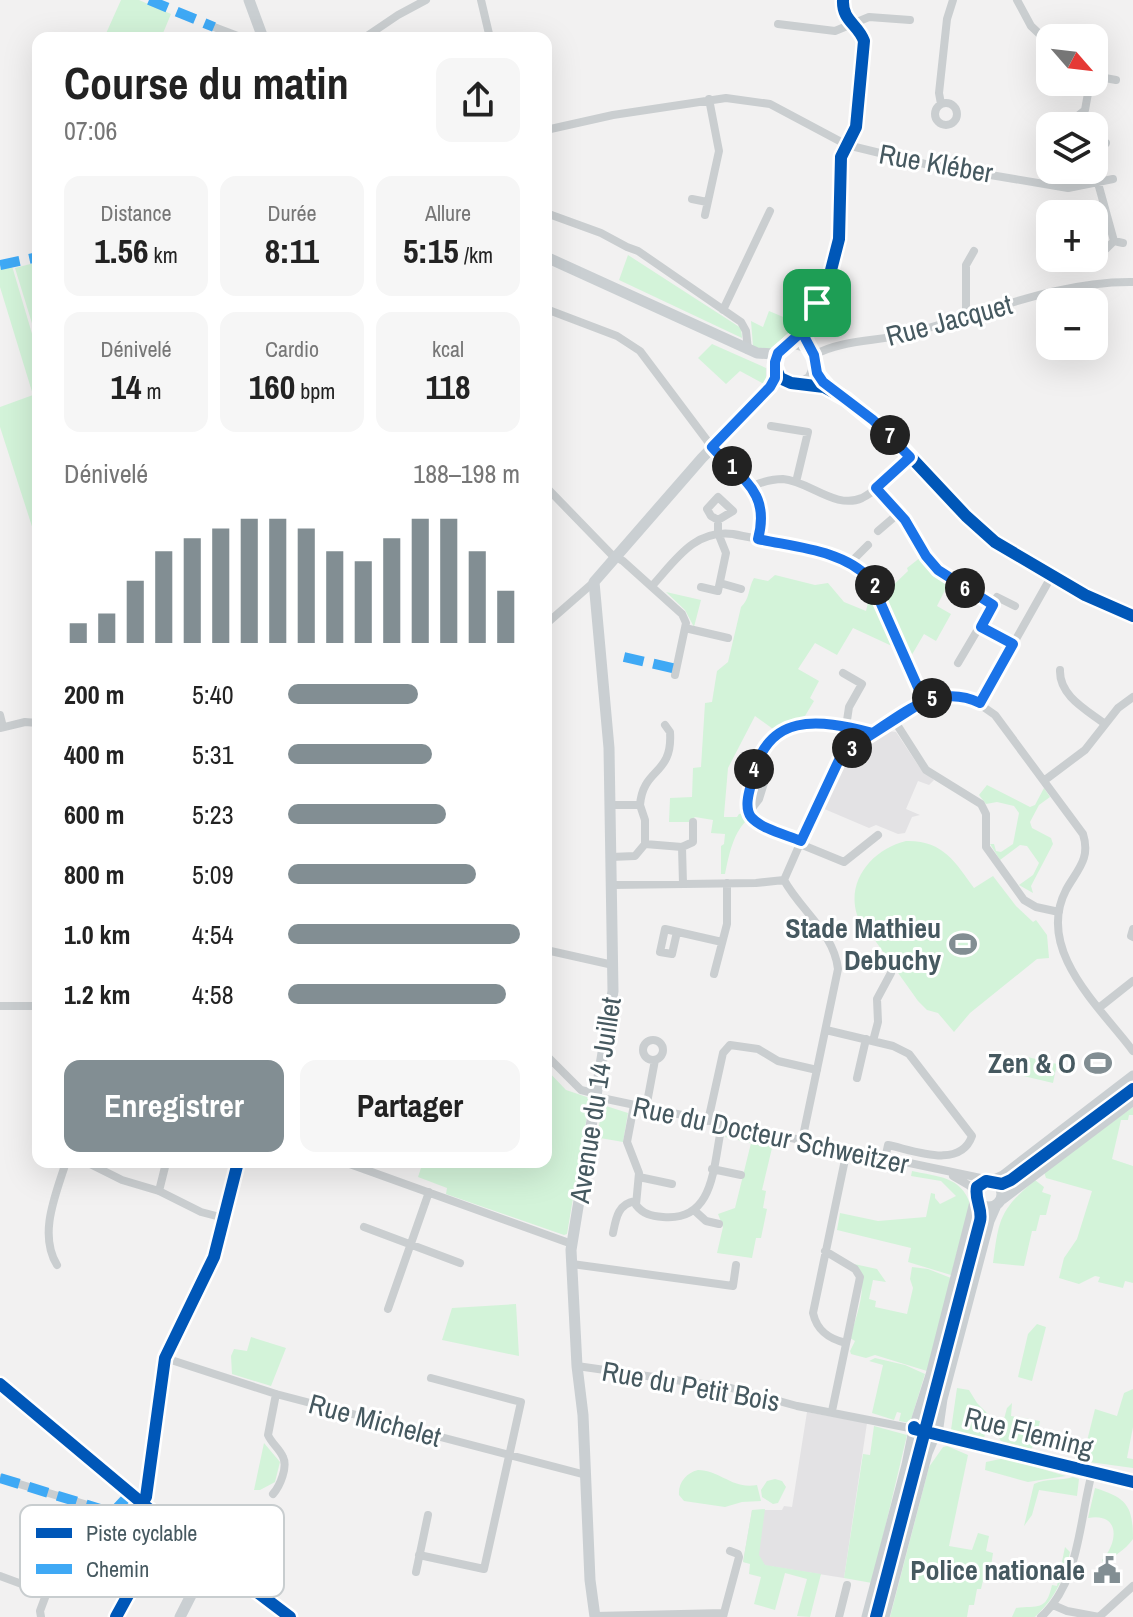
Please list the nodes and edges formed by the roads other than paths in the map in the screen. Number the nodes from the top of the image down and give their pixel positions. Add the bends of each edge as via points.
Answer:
1 (249, 0) edge
2 (426, 0) edge
3 (481, 0) edge
4 (843, 0) edge
5 (953, 0) edge
6 (1017, 0) edge
7 (910, 20) dead end
8 (778, 24) dead end
9 (851, 24) junction
10 (214, 27) dead end
11 (1036, 31) edge
12 (227, 32) edge
13 (261, 32) edge
14 (373, 32) edge
15 (489, 32) edge
16 (1108, 79) edge
17 (1116, 80) dead end
18 (709, 99) junction
19 (941, 104) dead end
20 (552, 129) edge
21 (847, 145) junction
22 (1113, 179) dead end
23 (1108, 180) edge
24 (1036, 183) edge
25 (1044, 184) edge
26 (1092, 184) edge
27 (692, 199) dead end
28 (707, 202) junction
29 (770, 211) dead end
30 (1108, 212) edge
31 (552, 215) edge
32 (705, 215) dead end
33 (1108, 248) edge
34 (974, 251) dead end
35 (552, 260) edge
36 (1133, 282) edge
37 (817, 303) junction
38 (723, 310) junction
39 (552, 311) edge
40 (966, 316) junction
41 (784, 347) junction
42 (748, 350) junction
43 (813, 357) junction
44 (776, 370) junction
45 (795, 383) junction
46 (832, 391) junction
47 (759, 400) junction
48 (771, 426) dead end
49 (712, 447) junction
50 (910, 457) junction
51 (800, 483) junction
52 (752, 486) junction
53 (876, 488) junction
54 (552, 494) edge
55 (899, 513) junction
56 (718, 520) dead end
57 (878, 531) dead end
58 (718, 533) junction
59 (758, 539) junction
60 (868, 545) dead end
61 (616, 557) junction
62 (850, 563) junction
63 (1051, 577) junction
64 (594, 582) junction
65 (720, 583) junction
66 (652, 586) junction
67 (701, 587) dead end
68 (741, 589) dead end
69 (993, 605) junction
70 (1015, 606) dead end
71 (1133, 616) edge
72 (552, 619) edge
73 (981, 627) junction
74 (685, 628) junction
75 (728, 638) dead end
76 (1013, 644) junction
77 (958, 663) dead end
78 (1060, 670) dead end
79 (843, 673) dead end
80 (675, 675) dead end
81 (1133, 697) edge
82 (924, 701) junction
83 (980, 703) junction
84 (0, 715) edge
85 (894, 720) junction
86 (32, 723) edge
87 (1105, 724) junction
88 (665, 725) dead end
89 (846, 727) junction
90 (2, 728) edge
91 (873, 733) junction
92 (1045, 780) junction
93 (610, 805) junction
94 (640, 805) junction
95 (693, 822) dead end
96 (878, 835) dead end
97 (800, 843) junction
98 (645, 844) junction
99 (682, 847) junction
100 (611, 857) junction
101 (784, 880) junction
102 (727, 883) junction
103 (683, 884) junction
104 (612, 885) junction
105 (1059, 912) junction
106 (1133, 929) edge
107 (677, 932) dead end
108 (1133, 937) edge
109 (722, 942) junction
110 (552, 951) edge
111 (613, 965) junction
112 (891, 973) dead end
113 (714, 974) dead end
114 (1133, 981) edge
115 (0, 1006) edge
116 (32, 1006) edge
117 (1100, 1007) junction
118 (826, 1030) junction
119 (870, 1040) junction
120 (1133, 1051) edge
121 (655, 1060) dead end
122 (552, 1061) edge
123 (817, 1070) junction
124 (1133, 1076) edge
125 (857, 1078) dead end
126 (597, 1095) junction
127 (1133, 1100) edge
128 (634, 1105) junction
129 (646, 1108) junction
130 (708, 1121) junction
131 (722, 1125) junction
132 (802, 1141) junction
133 (847, 1150) junction
134 (885, 1159) junction
135 (64, 1168) edge
136 (98, 1168) edge
137 (165, 1168) edge
138 (236, 1168) edge
139 (361, 1168) edge
140 (712, 1169) junction
141 (945, 1172) junction
142 (741, 1175) dead end
143 (639, 1177) junction
144 (991, 1181) junction
145 (672, 1184) dead end
146 (159, 1191) junction
147 (429, 1192) junction
148 (976, 1196) junction
149 (635, 1201) junction
150 (999, 1202) junction
151 (695, 1211) junction
152 (224, 1218) junction
153 (719, 1224) dead end
154 (364, 1227) dead end
155 (613, 1233) dead end
156 (411, 1244) junction
157 (572, 1244) junction
158 (825, 1251) junction
159 (460, 1263) dead end
160 (572, 1264) junction
161 (57, 1265) dead end
162 (736, 1265) dead end
163 (388, 1309) dead end
164 (846, 1343) junction
165 (165, 1358) junction
166 (577, 1366) junction
167 (431, 1378) dead end
168 (0, 1384) edge
169 (0, 1390) edge
170 (276, 1394) junction
171 (804, 1407) joint
172 (832, 1411) junction
173 (914, 1429) junction
174 (936, 1434) junction
175 (509, 1455) junction
176 (1092, 1473) junction
177 (586, 1475) junction
178 (0, 1478) edge
179 (1133, 1482) edge
180 (273, 1494) dead end
181 (128, 1496) junction
182 (88, 1505) edge
183 (120, 1505) edge
184 (138, 1505) edge
185 (141, 1505) edge
186 (428, 1515) dead end
187 (730, 1551) dead end
188 (419, 1555) junction
189 (416, 1572) dead end
190 (0, 1576) edge
191 (20, 1583) edge
192 (847, 1585) dead end
193 (1131, 1589) edge
194 (45, 1597) edge
195 (127, 1597) edge
196 (190, 1597) edge
197 (262, 1597) edge
198 (1053, 1605) junction
199 (723, 1615) edge
200 (595, 1616) edge
201 (41, 1617) edge
202 (116, 1617) edge
203 (180, 1617) edge
204 (290, 1617) edge
205 (839, 1617) edge
206 (867, 1617) edge
207 (884, 1617) edge
208 (1041, 1617) edge

1 - 13 street
2 - 14 street
3 - 15 street
4 - 9 street via 843,13
5 - 19 street
6 - 11 street
7 - 9 street via 869,17
8 - 9 street via 835,31
9 - 21 street via 865,44 856,127
10 - 12 street
16 - 17 street
18 - 20 street, Rue Kléber
18 - 21 street, Rue Kléber via 770,104
18 - 28 street via 719,151
21 - 24 street, Rue Kléber
21 - 37 street via 841,157 841,231 832,271
22 - 23 street, Rue Kléber
25 - 26 street, Rue Kléber
27 - 28 street
28 - 32 street
29 - 38 street
30 - 33 street via 1118,242
31 - 38 street via 638,251
34 - 40 street via 966,265
35 - 42 street
36 - 40 street, Rue Jacquet via 1082,284
37 - 41 street
37 - 43 street via 805,334
38 - 42 street via 743,324
39 - 49 street via 636,348
40 - 43 street, Rue Jacquet via 909,334 831,347
41 - 42 street via 770,355
41 - 43 street via 801,344
41 - 44 street via 775,358
42 - 44 street
43 - 45 street via 810,378
43 - 46 street via 819,377
44 - 45 street via 782,379
44 - 47 street
45 - 46 street
45 - 47 street
46 - 50 street via 873,420
47 - 49 street
48 - 51 street via 808,432 800,469 807,471
49 - 52 street
49 - 61 street
50 - 53 street
50 - 63 street via 986,534
51 - 52 street via 775,480
51 - 53 street via 848,501
52 - 59 street via 760,505
53 - 55 street
54 - 61 street
55 - 57 street
55 - 69 street via 938,570
56 - 58 street
58 - 59 street
58 - 65 street via 726,553
58 - 66 street via 694,541
59 - 62 street
60 - 62 street
61 - 64 street
61 - 66 street
62 - 82 street via 876,587
63 - 71 street
63 - 76 street
64 - 72 street
64 - 93 street, Avenue du 14 Juillet via 607,707
65 - 67 street via 718,591
65 - 68 street
66 - 74 street via 682,614
69 - 70 street via 997,597
69 - 73 street
73 - 76 street
73 - 77 street
74 - 75 street
74 - 80 street
76 - 83 street
78 - 87 street via 1068,695
79 - 89 street via 862,684 849,707
81 - 87 street
82 - 83 street via 951,696
82 - 85 street
83 - 92 street
84 - 90 street
85 - 91 street
85 - 105 street via 926,770 981,804 986,847 1025,901
86 - 90 street
87 - 92 street via 1085,750
88 - 94 street via 670,755 643,787
89 - 91 street
89 - 97 street via 819,722 792,726 768,743 754,768 749,812 759,823
91 - 97 street via 836,765
92 - 105 street via 1086,843 1083,863
93 - 94 street
93 - 100 street, Avenue du 14 Juillet
94 - 98 street
95 - 99 street via 693,842
96 - 97 street via 844,862
97 - 101 street
98 - 99 street
98 - 100 street via 635,856
99 - 103 street
100 - 104 street, Avenue du 14 Juillet
101 - 102 street
101 - 118 street via 836,957 838,976
102 - 103 street
102 - 109 street via 728,919
103 - 104 street
104 - 111 street, Avenue du 14 Juillet
105 - 117 street via 1065,959
106 - 108 street
107 - 109 street
109 - 113 street
110 - 111 street
111 - 126 street, Avenue du 14 Juillet via 612,1011
112 - 119 street via 877,999 878,1022
114 - 117 street
115 - 116 street
117 - 120 street
118 - 119 street
118 - 123 street
119 - 125 street
119 - 134 street via 913,1057 972,1136 960,1151 944,1156 888,1145
121 - 129 street
122 - 126 street via 581,1090
123 - 130 street via 730,1045 723,1053
123 - 132 street
124 - 144 street
126 - 128 street, Rue du Docteur Schweitzer
126 - 157 street, Avenue du 14 Juillet
127 - 150 street
128 - 129 street, Rue du Docteur Schweitzer
128 - 143 street via 627,1142
129 - 130 street, Rue du Docteur Schweitzer
130 - 131 street, Rue du Docteur Schweitzer
131 - 132 street, Rue du Docteur Schweitzer
131 - 140 street
132 - 133 street, Rue du Docteur Schweitzer
133 - 134 street, Rue du Docteur Schweitzer
133 - 158 street
134 - 141 street, Rue du Docteur Schweitzer
135 - 161 street via 50,1223
136 - 146 street
137 - 146 street
138 - 152 street
139 - 147 street
140 - 142 street
140 - 151 street via 705,1199
141 - 144 street, Rue du Docteur Schweitzer
141 - 148 street, Rue du Docteur Schweitzer via 970,1186
143 - 145 street
143 - 149 street
144 - 148 street via 980,1184
144 - 150 street via 1001,1188
146 - 152 street
147 - 156 street
147 - 157 street
148 - 150 street via 983,1206
148 - 173 street
149 - 151 street via 641,1211 655,1217
149 - 155 street via 620,1209
150 - 174 street via 989,1221
151 - 153 street
152 - 165 street via 211,1265
154 - 156 street
156 - 159 street
156 - 163 street
157 - 160 street, Avenue du 14 Juillet
158 - 164 street via 813,1316 826,1334
158 - 164 street via 860,1277
160 - 162 street via 733,1286
160 - 166 street, Avenue du 14 Juillet
164 - 172 street
165 - 170 street, Rue Michelet
165 - 185 street
166 - 171 street, Rue du Petit Bois via 731,1388
166 - 177 street, Avenue du 14 Juillet
167 - 175 street via 521,1402
168 - 181 main road
169 - 181 main road
170 - 175 street, Rue Michelet
170 - 180 street via 268,1435 285,1464
171 - 172 street, Rue Fleming
172 - 173 street, Rue Fleming
173 - 174 street, Rue Fleming
173 - 206 street
174 - 176 street, Rue Fleming
174 - 207 street
175 - 177 street, Rue Michelet
175 - 188 street via 484,1569
176 - 179 street, Rue Fleming
176 - 198 street via 1068,1577
177 - 200 street, Avenue du 14 Juillet
178 - 182 street
181 - 183 street
181 - 184 main road
186 - 188 street
187 - 199 street via 739,1557
188 - 189 street
190 - 191 street
192 - 205 street
193 - 198 street via 1099,1617
194 - 201 street
195 - 202 street
196 - 203 street
197 - 204 main road
198 - 208 street
199 - 200 street

